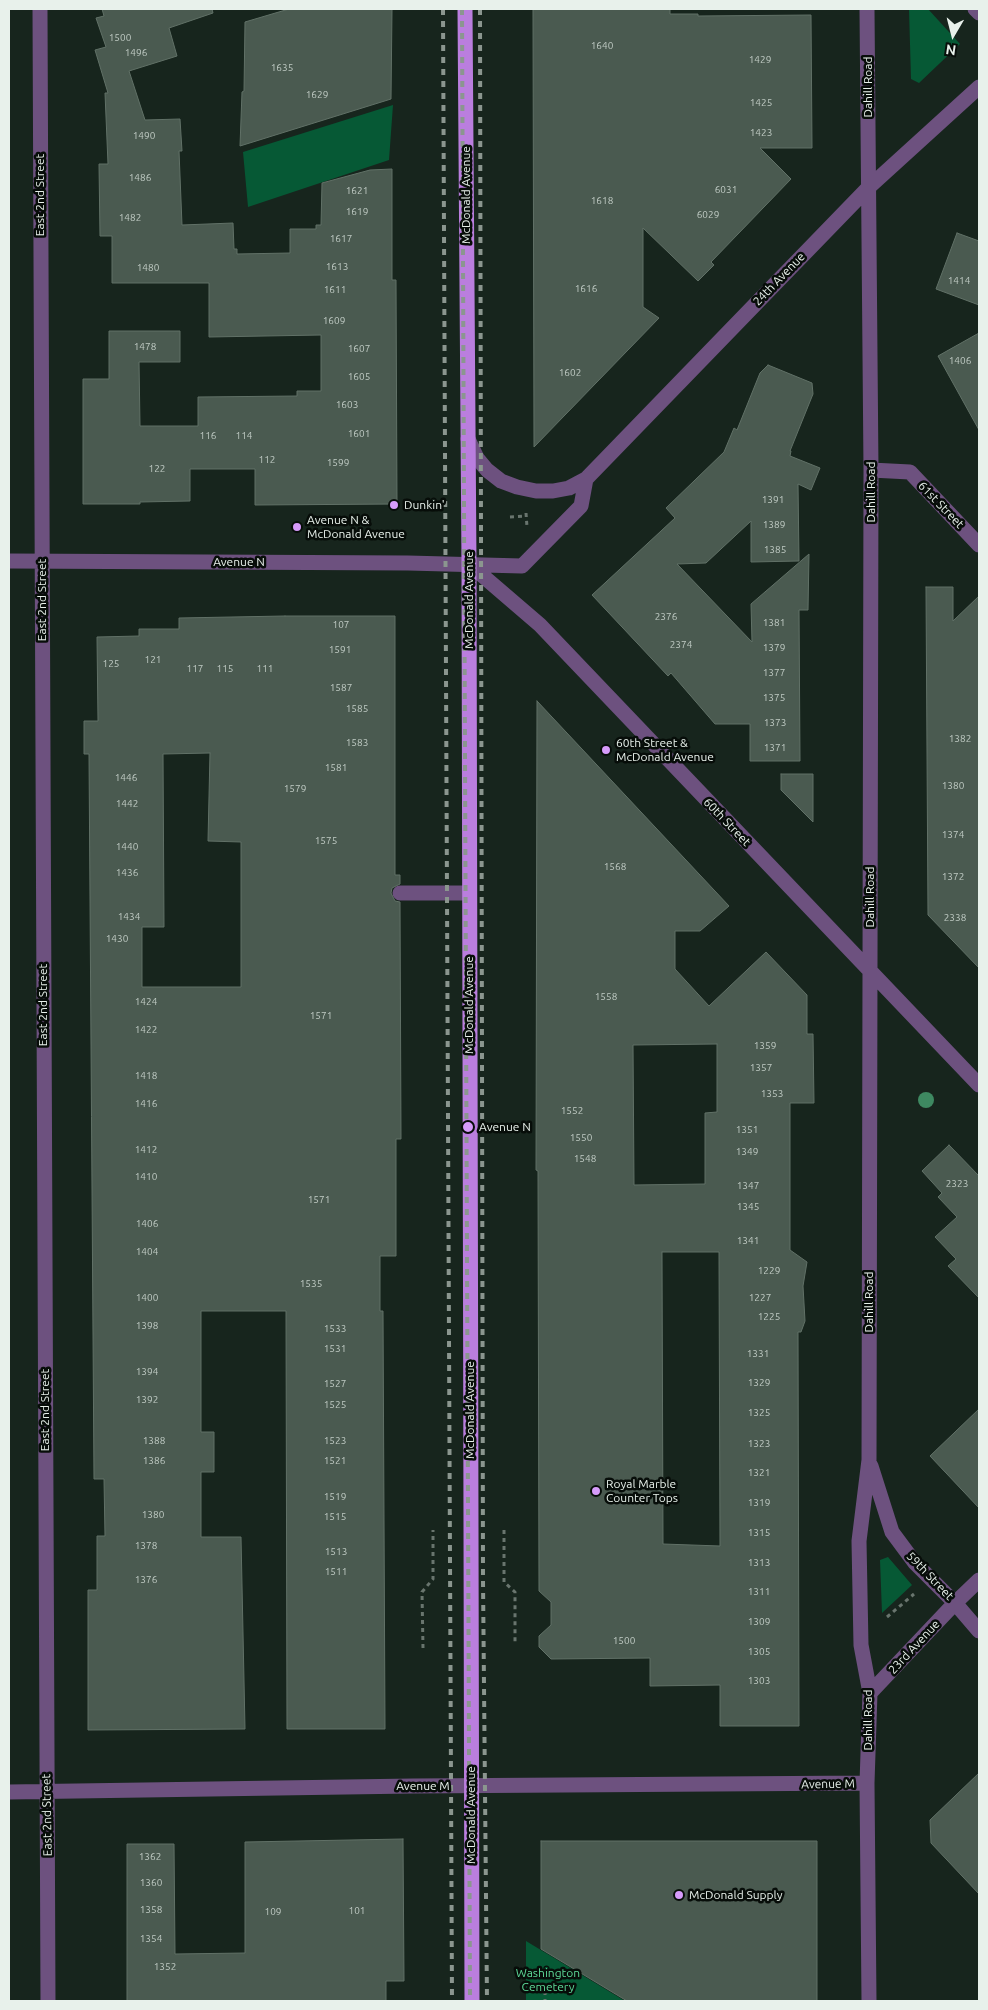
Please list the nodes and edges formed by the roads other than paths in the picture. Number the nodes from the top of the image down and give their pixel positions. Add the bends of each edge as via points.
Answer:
1 (40, 9) edge
2 (465, 9) edge
3 (867, 9) edge
4 (975, 9) edge
5 (979, 13) edge
6 (979, 86) edge
7 (868, 188) junction
8 (468, 438) junction
9 (871, 470) junction
10 (586, 479) junction
11 (979, 544) edge
12 (9, 561) edge
13 (42, 561) junction
14 (469, 564) junction
15 (400, 893) dead end
16 (469, 893) junction
17 (870, 971) junction
18 (979, 1085) edge
19 (869, 1460) junction
20 (979, 1580) edge
21 (955, 1603) junction
22 (979, 1630) edge
23 (870, 1693) junction
24 (867, 1783) junction
25 (471, 1786) junction
26 (9, 1792) edge
27 (47, 1792) junction
28 (48, 2001) edge
29 (472, 2001) edge
30 (869, 2001) edge

1 - 13 street, East 2nd Street
2 - 8 main road, McDonald Avenue
3 - 7 street, Dahill Road
4 - 5 street
6 - 7 street, 24th Avenue
7 - 9 street, Dahill Road
7 - 10 street, 24th Avenue
8 - 10 street, 24th Avenue via 487,470 517,487 553,491 569,488
8 - 14 main road, McDonald Avenue
9 - 11 street, 61st Street via 910,472
9 - 17 street, Dahill Road
10 - 14 street via 581,506 522,566
12 - 13 street, Avenue N
13 - 14 street, Avenue N
13 - 27 street, East 2nd Street
14 - 16 main road, McDonald Avenue
14 - 17 street, 60th Street via 540,624
15 - 16 street
16 - 25 main road, McDonald Avenue
17 - 18 street, 60th Street
17 - 19 street, Dahill Road
19 - 21 street, 59th Street via 892,1532 915,1563
19 - 23 street, Dahill Road via 859,1541 861,1644
20 - 21 street, 23rd Avenue
21 - 22 street, 59th Street
21 - 23 street, 23rd Avenue
23 - 24 street, Dahill Road
24 - 25 street, Avenue M
24 - 30 street, Dahill Road
25 - 27 street, Avenue M
25 - 29 main road, McDonald Avenue
26 - 27 street, Avenue M
27 - 28 street, East 2nd Street

